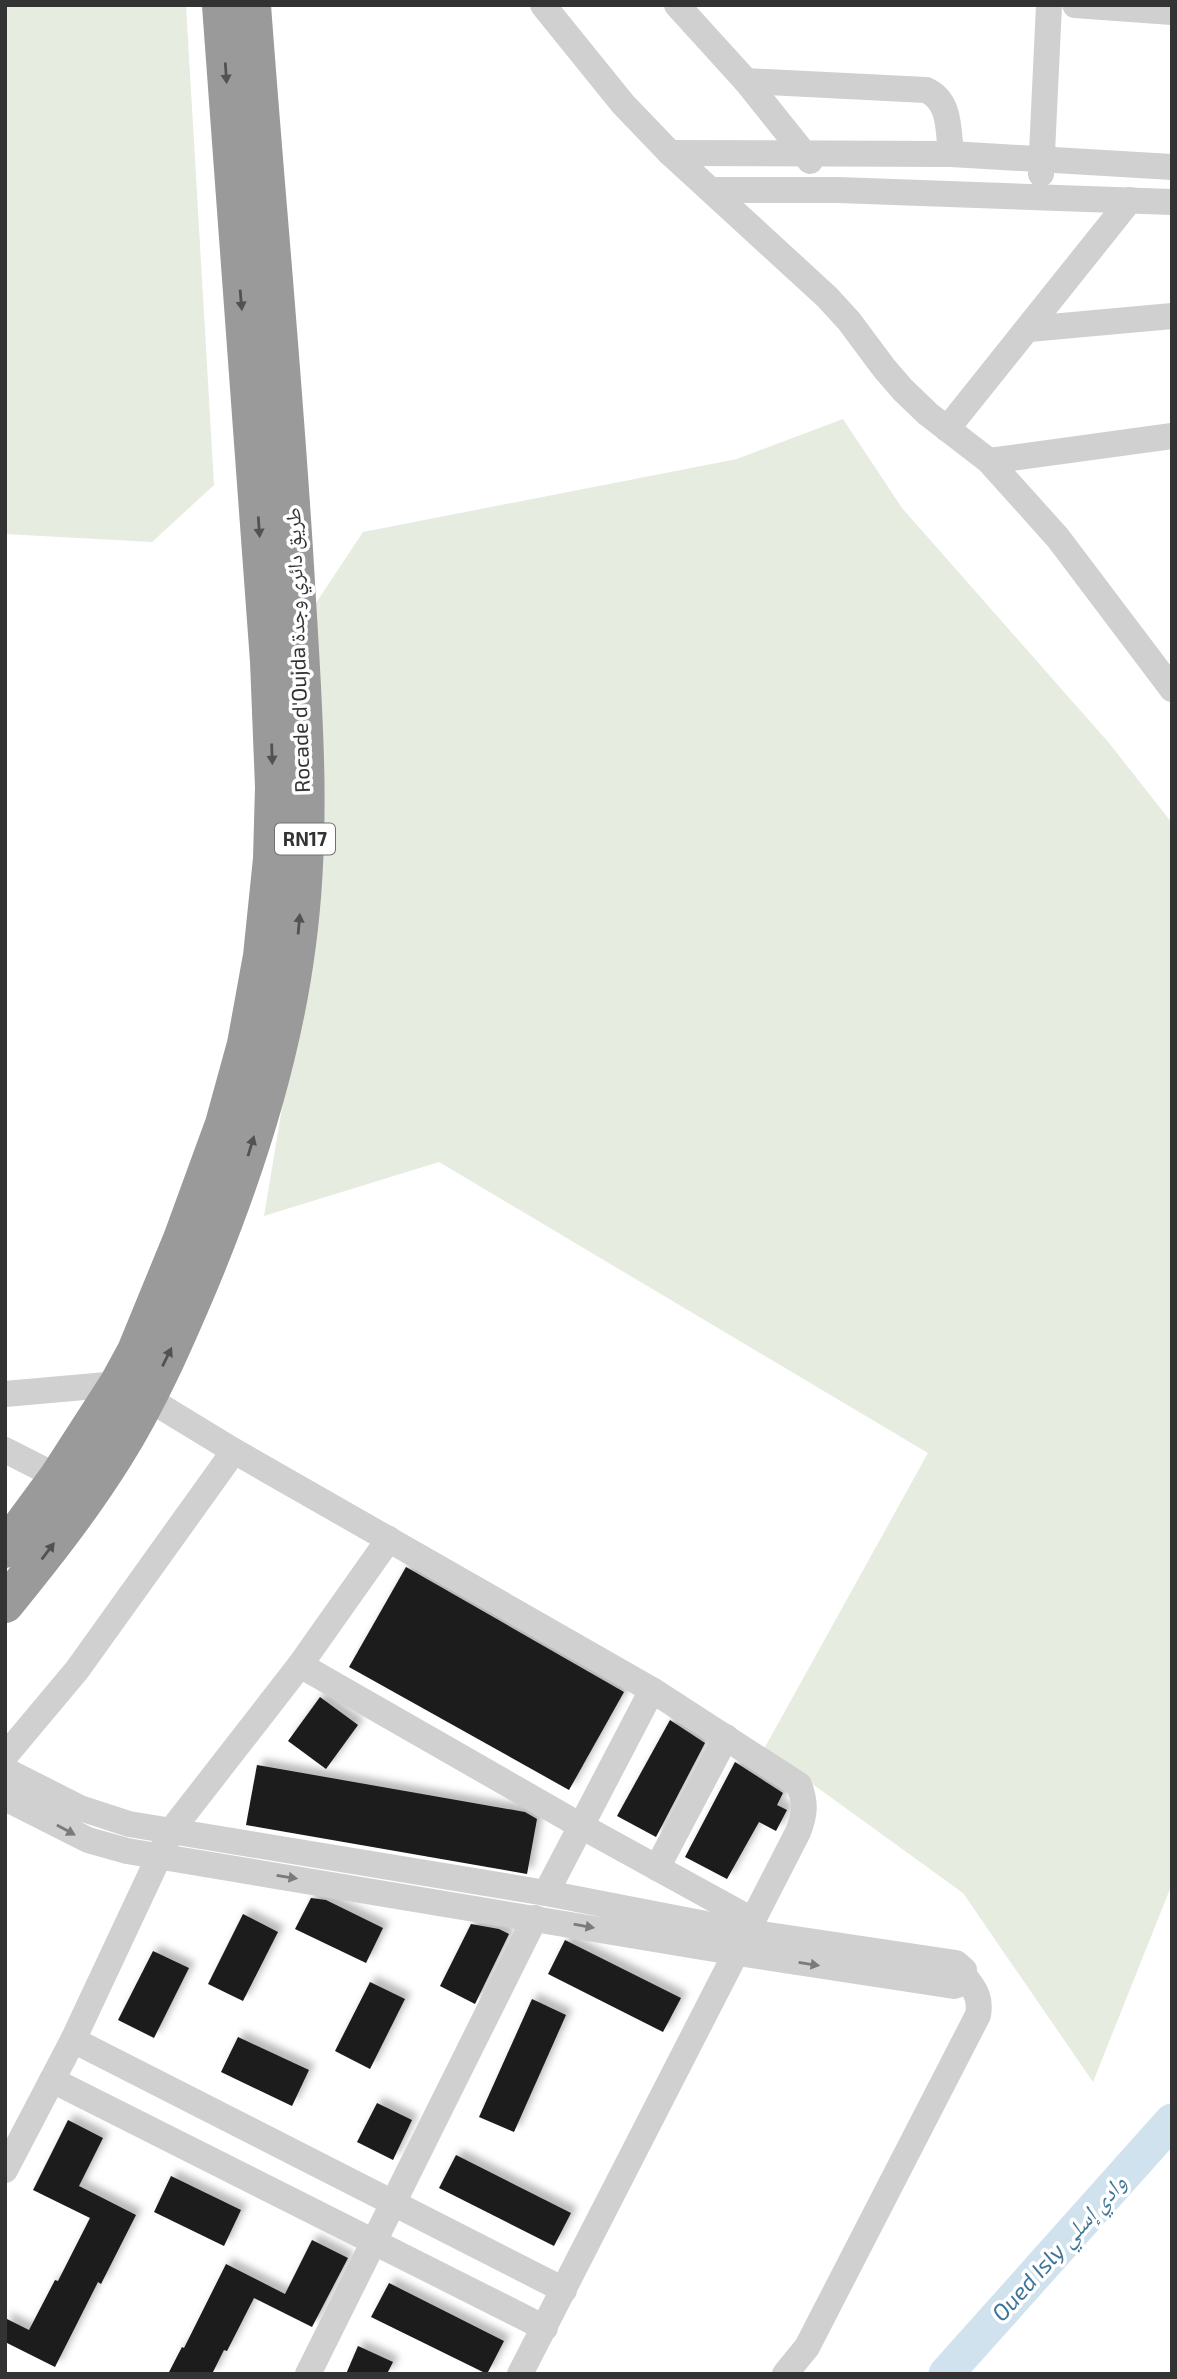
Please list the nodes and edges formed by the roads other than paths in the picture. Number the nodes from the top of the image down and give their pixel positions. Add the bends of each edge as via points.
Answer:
1 (220, 5) edge
2 (252, 5) edge
3 (543, 5) edge
4 (677, 5) edge
5 (1049, 5) edge
6 (1076, 5) edge
7 (1172, 12) edge
8 (746, 81) junction
9 (670, 153) junction
10 (803, 153) junction
11 (951, 154) junction
12 (1041, 158) junction
13 (1172, 167) edge
14 (711, 190) junction
15 (838, 190) junction
16 (1041, 197) junction
17 (1130, 200) junction
18 (1172, 202) edge
19 (1172, 316) edge
20 (1029, 330) junction
21 (947, 429) junction
22 (1172, 436) edge
23 (989, 461) junction
24 (1172, 689) edge
25 (132, 1391) junction
26 (5, 1394) edge
27 (5, 1450) edge
28 (234, 1451) junction
29 (58, 1477) junction
30 (389, 1539) junction
31 (5, 1549) edge
32 (5, 1604) edge
33 (300, 1665) junction
34 (652, 1690) junction
35 (726, 1737) junction
36 (5, 1756) edge
37 (5, 1770) edge
38 (5, 1798) edge
39 (581, 1826) junction
40 (171, 1830) junction
41 (157, 1856) junction
42 (657, 1868) junction
43 (546, 1893) junction
44 (535, 1918) junction
45 (745, 1935) junction
46 (73, 2040) junction
47 (52, 2080) junction
48 (5, 2170) edge
49 (395, 2203) junction
50 (374, 2243) junction
51 (564, 2290) junction
52 (545, 2328) junction
53 (308, 2374) edge
54 (520, 2374) edge
55 (785, 2374) edge

1 -> 25 highway, Rocade d'Oujda طريق دائري وجدة / RN17 via 268,661 272,859 262,956 246,1044 224,1124 136,1351
25 -> 2 highway, Rocade d'Oujda طريق دائري وجدة / RN17 via 196,1292 249,1155 288,1000 304,870 305,706
3 - 9 street via 623,104
4 - 8 street
5 - 12 street
6 - 7 street
8 - 10 street
8 - 11 street via 926,90 942,101
9 - 10 street
9 - 14 street
10 - 11 street
10 - 15 street
11 - 12 street
12 - 13 street
12 - 16 street
14 - 15 street
14 - 21 street via 827,297 903,390
15 - 16 street
16 - 17 street
17 - 18 street
17 - 20 street
19 - 20 street
20 - 21 street
21 - 23 street
22 - 23 street
23 - 24 street via 1058,538
25 - 26 street
25 - 28 street
25 - 29 highway, Rocade d'Oujda طريق دائري وجدة / RN17
32 -> 25 highway, Rocade d'Oujda طريق دائري وجدة / RN17 via 88,1497 116,1453
27 - 29 street
28 - 30 street
28 - 36 street via 77,1670
29 - 31 highway, Rocade d'Oujda طريق دائري وجدة / RN17
30 - 33 street
30 - 34 street
33 - 39 street
33 - 40 street
34 - 35 street
34 - 39 street
35 - 42 street
35 - 45 street via 799,1785 805,1800 798,1832
37 - 40 street via 94,1814
38 -> 41 street via 88,1840
39 - 42 street
39 - 43 street
40 - 41 street
40 - 43 street
41 -> 44 street
41 - 46 street
42 - 45 street
43 - 45 street
44 -> 45 street
44 - 49 street
45 - 51 street
45 - 55 street via 954,1986 961,1985 964,1976 978,1997 978,2015 807,2347
46 - 47 street
46 - 49 street
47 - 48 street
47 - 50 street
49 - 50 street
49 - 51 street
50 - 52 street
50 - 53 street
51 - 52 street
52 - 54 street

